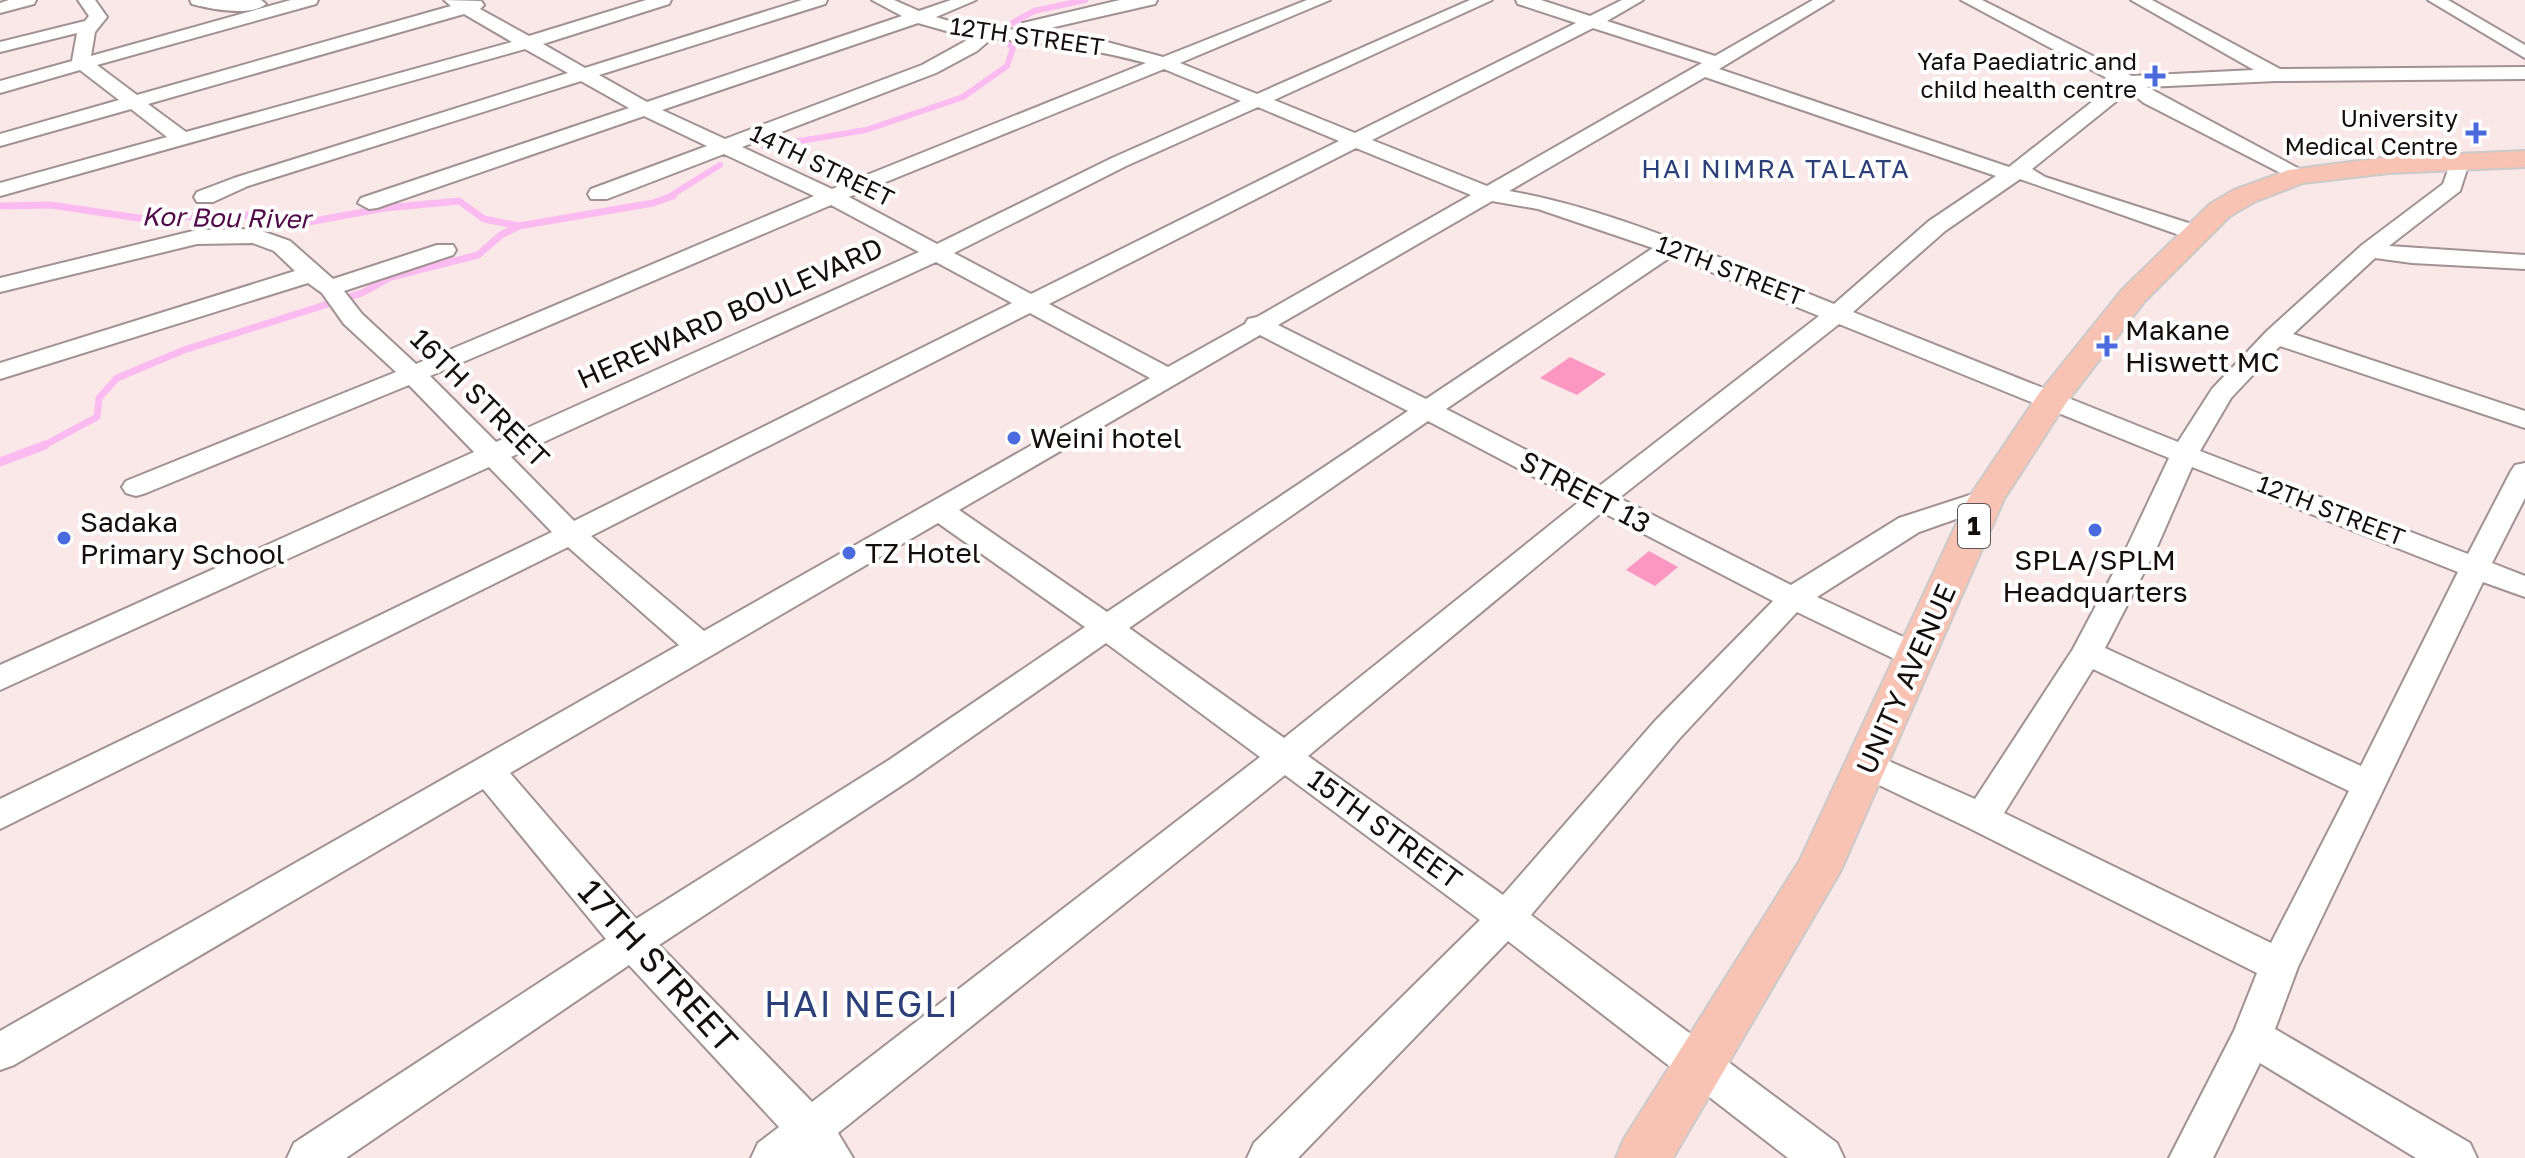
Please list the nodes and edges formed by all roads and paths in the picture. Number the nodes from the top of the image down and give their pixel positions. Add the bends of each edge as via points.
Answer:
1 (28, 0) edge
2 (86, 0) edge
3 (198, 0) edge
4 (492, 0) edge
5 (663, 0) edge
6 (819, 0) edge
7 (880, 0) edge
8 (968, 0) edge
9 (1149, 0) edge
10 (1322, 0) edge
11 (1484, 0) edge
12 (1524, 0) edge
13 (1635, 0) edge
14 (1825, 0) edge
15 (1969, 0) edge
16 (2139, 0) edge
17 (2436, 0) edge
18 (305, 1) edge
19 (459, 4) edge
20 (0, 8) edge
21 (918, 17) junction
22 (1590, 23) junction
23 (89, 25) junction
24 (978, 34) junction
25 (527, 43) junction
26 (0, 47) edge
27 (2525, 53) edge
28 (81, 62) junction
29 (1165, 63) junction
30 (1710, 66) junction
31 (2525, 73) edge
32 (2276, 75) junction
33 (586, 76) junction
34 (2129, 82) junction
35 (0, 87) edge
36 (1258, 100) junction
37 (132, 103) junction
38 (648, 111) junction
39 (0, 140) edge
40 (184, 140) junction
41 (1357, 141) junction
42 (724, 147) junction
43 (2525, 159) edge
44 (2460, 160) junction
45 (2015, 173) junction
46 (2298, 176) junction
47 (0, 190) edge
48 (599, 194) dead end
49 (1488, 194) junction
50 (205, 197) dead end
51 (833, 197) junction
52 (369, 203) dead end
53 (2196, 233) junction
54 (1670, 247) junction
55 (445, 250) dead end
56 (2370, 250) junction
57 (938, 252) junction
58 (2525, 262) edge
59 (320, 281) junction
60 (0, 285) edge
61 (1029, 305) junction
62 (1838, 313) junction
63 (1257, 324) junction
64 (2276, 336) junction
65 (0, 371) edge
66 (413, 374) junction
67 (1169, 378) junction
68 (2052, 399) junction
69 (1426, 410) junction
70 (2525, 420) edge
71 (2184, 454) junction
72 (491, 455) junction
73 (2525, 471) edge
74 (136, 487) dead end
75 (1986, 499) junction
76 (1599, 500) junction
77 (940, 511) junction
78 (571, 534) junction
79 (2476, 568) junction
80 (2525, 587) edge
81 (1793, 598) junction
82 (1108, 629) junction
83 (702, 647) junction
84 (2087, 653) junction
85 (1914, 655) junction
86 (0, 678) edge
87 (1285, 756) junction
88 (1868, 765) junction
89 (488, 771) junction
90 (2369, 785) junction
91 (0, 815) edge
92 (1982, 818) junction
93 (1506, 918) junction
94 (632, 942) junction
95 (2279, 966) junction
96 (2252, 1037) junction
97 (0, 1052) edge
98 (1700, 1065) junction
99 (820, 1144) edge
100 (309, 1158) edge
101 (773, 1158) edge
102 (1269, 1158) edge
103 (1643, 1158) edge
104 (1822, 1158) edge
105 (2191, 1158) edge
106 (2455, 1158) edge

1 - 20 street
2 - 23 street via 98,17
3 - 18 street
4 - 19 street
5 - 25 street
6 - 33 street
7 - 21 street, 12TH STREET
8 - 21 street
9 - 24 street
10 - 29 street
11 - 36 street, HEREWARD BOULEVARD
12 - 22 street
13 - 22 street
14 - 30 street
15 - 34 street
16 - 32 street
17 - 27 street
18 - 28 street
19 - 25 street, 14TH STREET
19 - 37 street
21 - 24 street, 12TH STREET
21 - 38 street
22 - 30 street
22 - 41 street
23 - 26 street
23 - 28 street
24 - 29 street, 12TH STREET via 1021,34 1103,46
24 - 42 street via 971,47 929,69
25 - 33 street, 14TH STREET
25 - 40 street
28 - 35 street
28 - 37 street
29 - 36 street, 12TH STREET
29 - 51 street
30 - 45 street
30 - 49 street
31 - 32 street
32 - 34 street
33 - 38 street, 14TH STREET
33 - 50 street
34 - 45 street
34 - 46 street via 2151,99
36 - 41 street, 12TH STREET
36 - 57 street, HEREWARD BOULEVARD
37 - 39 street
37 - 40 street
38 - 42 street, 14TH STREET
38 - 52 street
40 - 47 street
41 - 49 street, 12TH STREET
41 - 61 street
42 - 48 street
42 - 51 street, 14TH STREET
43 - 44 main road, UNITY AVENUE / 1
44 - 46 main road, UNITY AVENUE / 1
44 - 56 street via 2453,187
45 - 53 street
45 - 62 street via 1937,226
46 - 53 main road, UNITY AVENUE / 1 via 2244,196
49 - 54 street, 12TH STREET via 1542,203
49 - 63 street
51 - 57 street, 14TH STREET
51 - 66 street
53 - 68 main road, UNITY AVENUE / 1 via 2133,296
54 - 62 street, 12TH STREET
54 - 69 street
55 - 59 street
56 - 58 street
56 - 64 street
57 - 61 street, 14TH STREET
57 - 72 street, HEREWARD BOULEVARD
59 - 60 street, 16TH STREET via 282,246 256,236 197,237
59 - 65 street
59 - 66 street, 16TH STREET
61 - 67 street, 14TH STREET
61 - 78 street
62 - 68 street, 12TH STREET
62 - 76 street
63 - 67 street
63 - 69 street, STREET 13
64 - 70 street
64 - 71 street via 2221,394
66 - 72 street, 16TH STREET
66 - 74 street
67 - 77 street
68 - 71 street, 12TH STREET
68 - 75 main road, UNITY AVENUE / 1
69 - 76 street, STREET 13
69 - 82 street
71 - 79 street, 12TH STREET
71 - 84 street
72 - 78 street, 16TH STREET
72 - 86 street, HEREWARD BOULEVARD
73 - 79 street
75 - 81 street via 1909,525
75 - 85 main road, UNITY AVENUE / 1
76 - 81 street, STREET 13
76 - 87 street
77 - 82 street, 15TH STREET
77 - 83 street
78 - 83 street, 16TH STREET
78 - 91 street
79 - 80 street, 12TH STREET
79 - 90 street
81 - 85 street, STREET 13
81 - 93 street via 1667,730
82 - 87 street, 15TH STREET
82 - 94 street
83 - 89 street
84 - 90 street
84 - 92 street
85 - 88 main road, UNITY AVENUE / 1
87 - 93 street, 15TH STREET
87 - 99 street
88 - 92 street
88 - 98 main road, UNITY AVENUE / 1 via 1818,870
89 - 94 street, 17TH STREET
89 - 97 street
90 - 95 street
92 - 95 street
93 - 98 street, 15TH STREET
93 - 102 street
94 - 99 street, 17TH STREET
94 - 100 street
95 - 96 street
96 - 105 street
96 - 106 street
98 - 103 main road, UNITY AVENUE / 1
98 - 104 street, 15TH STREET
99 - 101 street

